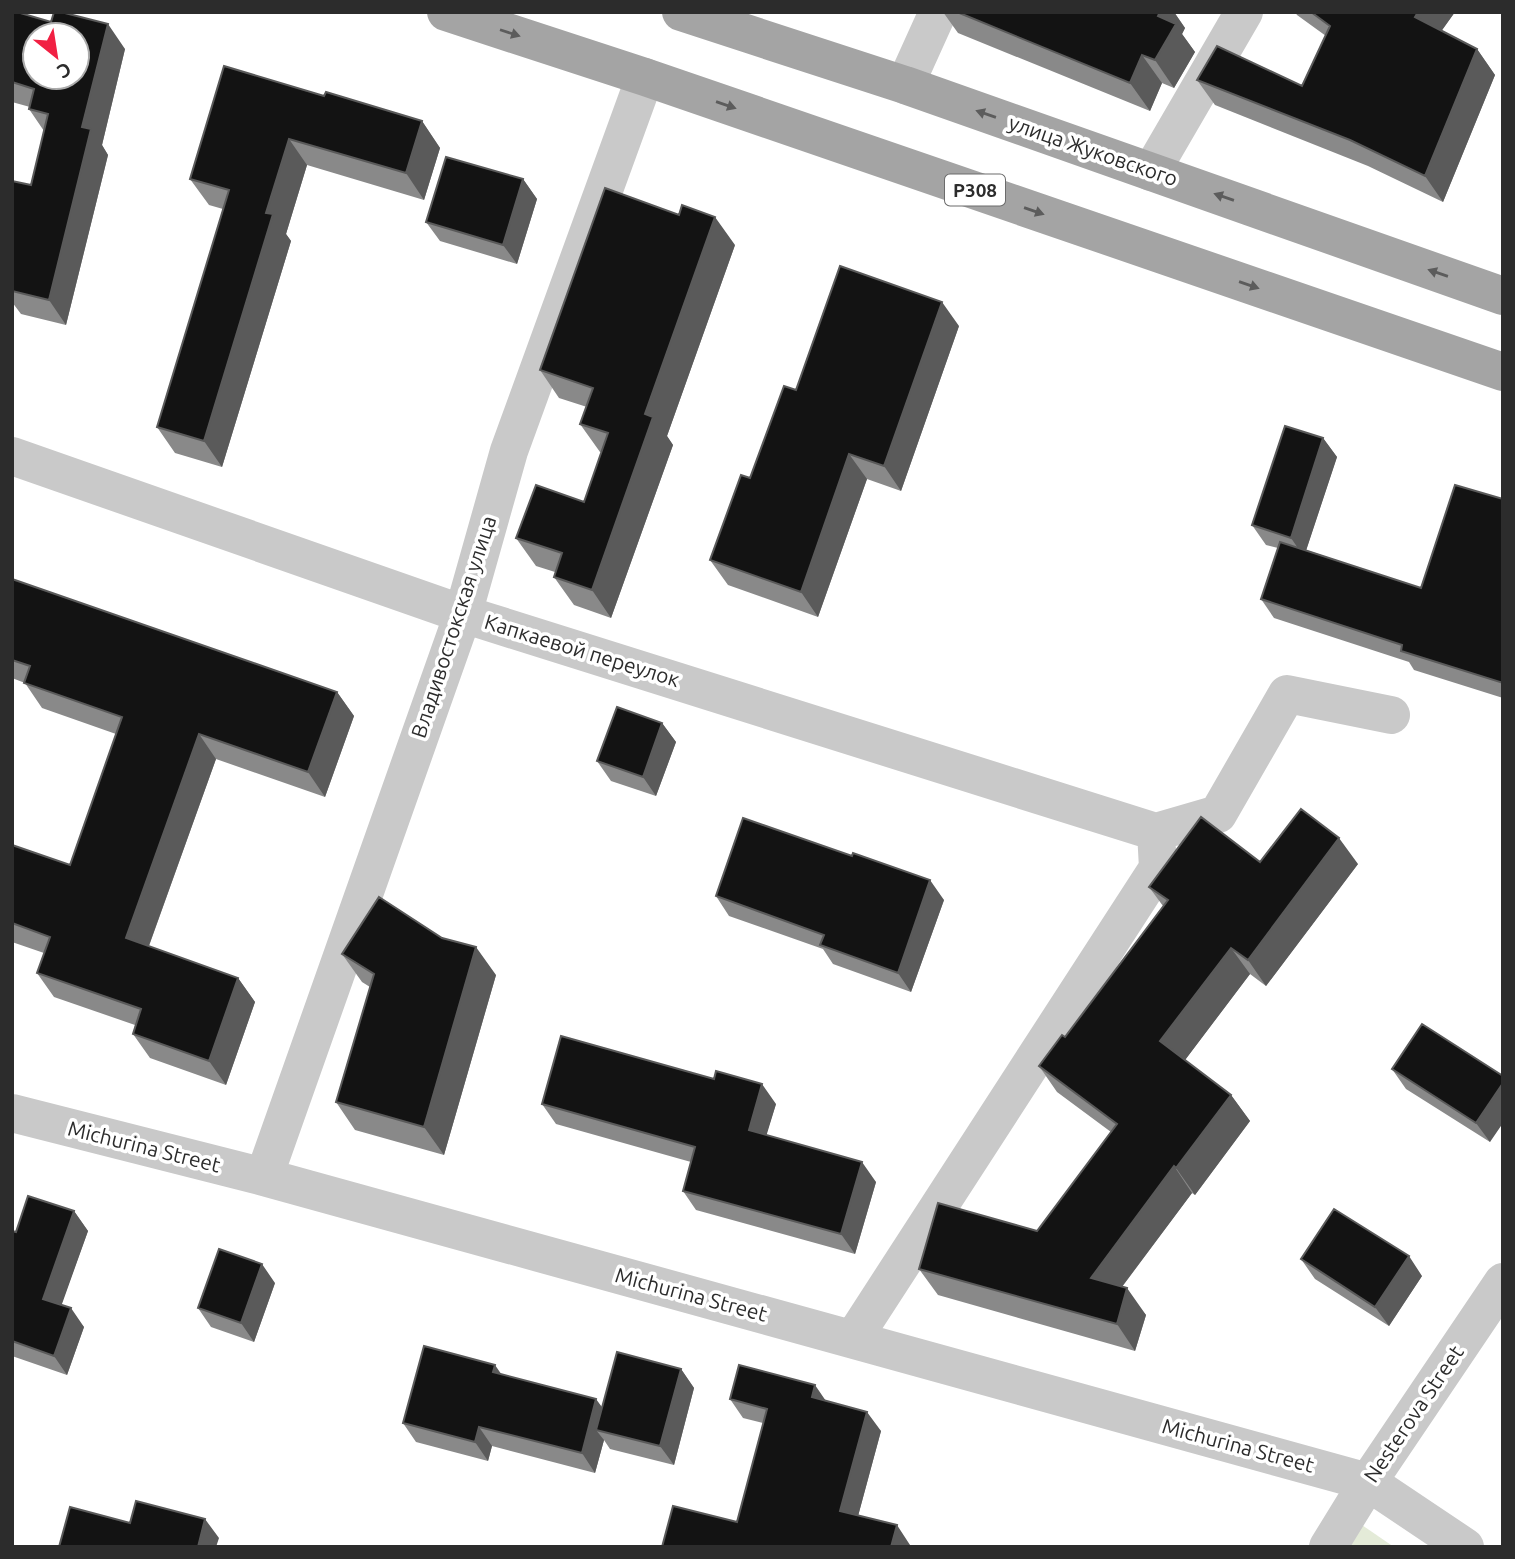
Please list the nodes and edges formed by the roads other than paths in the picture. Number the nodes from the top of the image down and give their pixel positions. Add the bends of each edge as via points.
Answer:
1 (446, 12) edge
2 (681, 12) edge
3 (937, 12) edge
4 (1244, 12) edge
5 (645, 77) junction
6 (905, 85) junction
7 (1151, 172) junction
8 (1503, 296) edge
9 (1503, 372) edge
10 (12, 456) edge
11 (463, 614) junction
12 (1391, 715) dead end
13 (1156, 832) junction
14 (12, 1113) edge
15 (264, 1177) junction
16 (1503, 1282) edge
17 (853, 1339) junction
18 (1368, 1482) junction
19 (1328, 1547) edge
20 (1465, 1547) edge

1 -> 5 main road, P308
2 - 6 main road, улица Жуковского
3 - 6 street
4 - 7 street
5 -> 9 main road, P308
5 - 11 street, Владивостокская улица via 509,451
7 -> 6 main road, улица Жуковского
8 -> 7 main road, улица Жуковского
10 - 11 street, Капкаевой переулок
11 - 13 street, Капкаевой переулок
11 - 15 street, Владивостокская улица
12 - 13 street via 1287,694 1218,814
13 - 17 street via 1158,869
14 - 15 street, Michurina Street
15 - 17 street, Michurina Street
16 - 18 street, Nesterova Street
17 - 18 street, Michurina Street
18 - 19 street, Nesterova Street
18 - 20 street, Michurina Street

